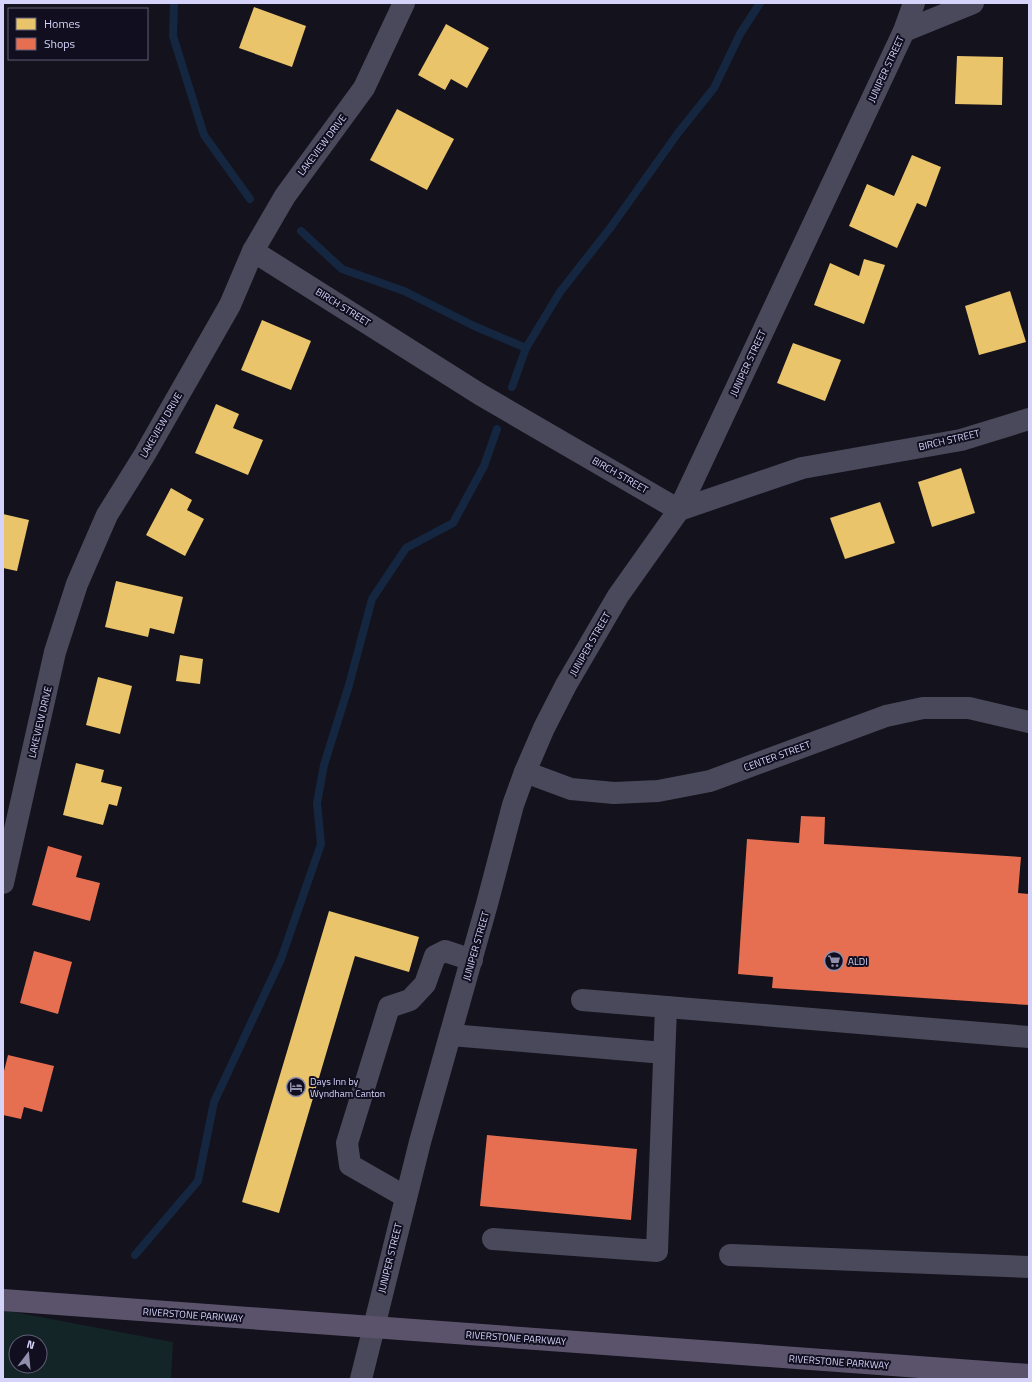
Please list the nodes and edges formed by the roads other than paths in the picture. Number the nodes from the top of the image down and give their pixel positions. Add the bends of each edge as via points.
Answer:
1 (404, 3) edge
2 (914, 3) edge
3 (973, 3) edge
4 (904, 31) junction
5 (253, 251) junction
6 (1029, 419) edge
7 (679, 510) junction
8 (1029, 722) edge
9 (525, 772) junction
10 (3, 883) edge
11 (472, 960) junction
12 (582, 1000) dead end
13 (666, 1007) junction
14 (451, 1035) junction
15 (1029, 1036) edge
16 (664, 1053) junction
17 (406, 1197) junction
18 (493, 1238) dead end
19 (730, 1255) dead end
20 (1029, 1267) edge
21 (3, 1300) edge
22 (372, 1328) junction
23 (1029, 1375) edge
24 (361, 1379) edge

1 - 5 street, LAKEVIEW DRIVE via 364,88 284,196
2 - 4 street, JUNIPER STREET
3 - 4 street
4 - 7 street, JUNIPER STREET
5 - 7 street, BIRCH STREET via 481,394
5 - 10 street, LAKEVIEW DRIVE via 230,304 145,454 107,515 77,584 55,652
6 - 7 street, BIRCH STREET via 961,440 802,468
7 - 9 street, JUNIPER STREET via 618,596 566,685
8 - 9 street, CENTER STREET via 969,708 923,708 886,716 710,781 658,791 614,793 571,789
9 - 11 street, JUNIPER STREET via 513,805
11 - 14 street, JUNIPER STREET
11 - 17 street via 445,951 435,956 425,984 410,1000 389,1007 347,1143 350,1165
12 - 13 street
13 - 15 street
13 - 16 street
14 - 16 street
14 - 17 street, JUNIPER STREET
16 - 18 street via 657,1251
17 - 22 street, JUNIPER STREET
19 - 20 street
21 - 22 main road, RIVERSTONE PARKWAY
22 - 23 main road, RIVERSTONE PARKWAY
22 - 24 street, JUNIPER STREET

